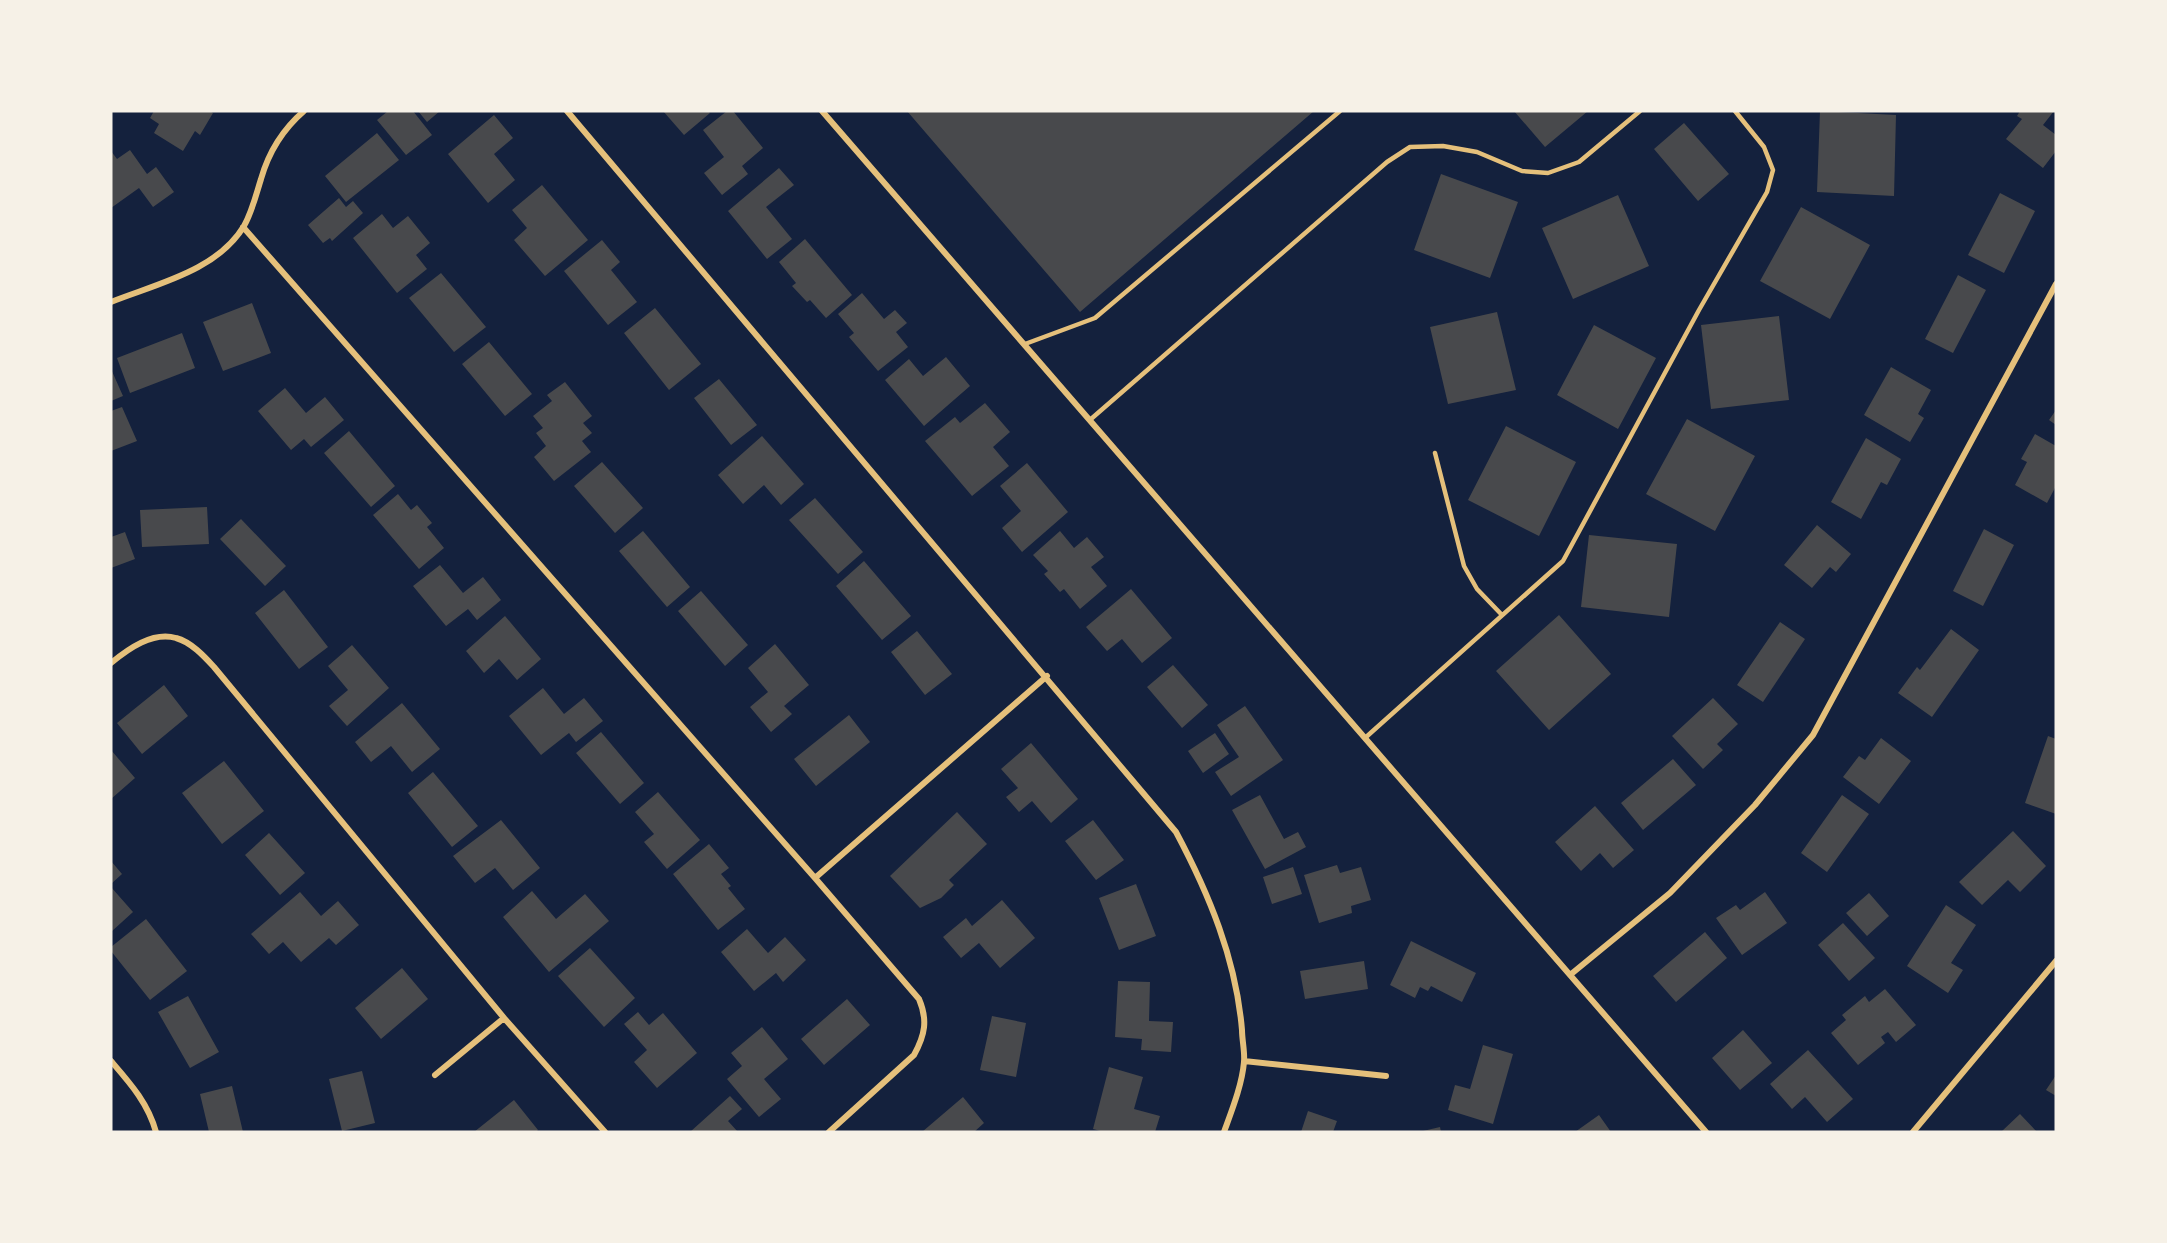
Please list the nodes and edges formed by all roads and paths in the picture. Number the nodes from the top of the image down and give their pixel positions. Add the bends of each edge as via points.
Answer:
1 (304, 111) edge
2 (567, 111) edge
3 (822, 111) edge
4 (1340, 111) edge
5 (1640, 111) edge
6 (1735, 111) edge
7 (243, 227) junction
8 (2056, 284) edge
9 (111, 302) edge
10 (1025, 344) junction
11 (1090, 419) junction
12 (1435, 453) dead end
13 (1502, 615) junction
14 (111, 663) edge
15 (1047, 676) junction
16 (1365, 738) junction
17 (815, 878) junction
18 (2056, 961) edge
19 (1570, 975) junction
20 (504, 1018) junction
21 (111, 1061) edge
22 (1244, 1061) junction
23 (435, 1075) dead end
24 (1386, 1076) dead end
25 (156, 1132) edge
26 (605, 1132) edge
27 (829, 1132) edge
28 (1224, 1132) edge
29 (1706, 1132) edge
30 (1913, 1132) edge

1 - 7 street via 271,153
2 - 15 street
3 - 10 street
4 - 10 lane via 1095,318
5 - 11 lane via 1580,162 1548,173 1522,171 1477,152 1443,146 1410,147 1387,162
6 - 13 lane via 1764,147 1773,170 1767,192 1563,561
7 - 9 street via 224,249 200,266
7 - 17 street
8 - 19 street via 1813,735 1755,805 1670,893
10 - 11 street
11 - 16 street
12 - 13 lane via 1464,566 1477,589
13 - 16 lane
14 - 20 street via 128,649 151,639 176,638 198,651
15 - 17 street
15 - 22 street via 1176,831 1198,873 1234,975
16 - 19 street
17 - 27 street via 919,999 926,1025 914,1054
18 - 30 street
19 - 29 street
20 - 23 street
20 - 26 street
21 - 25 street via 139,1095
22 - 24 street
22 - 28 street

